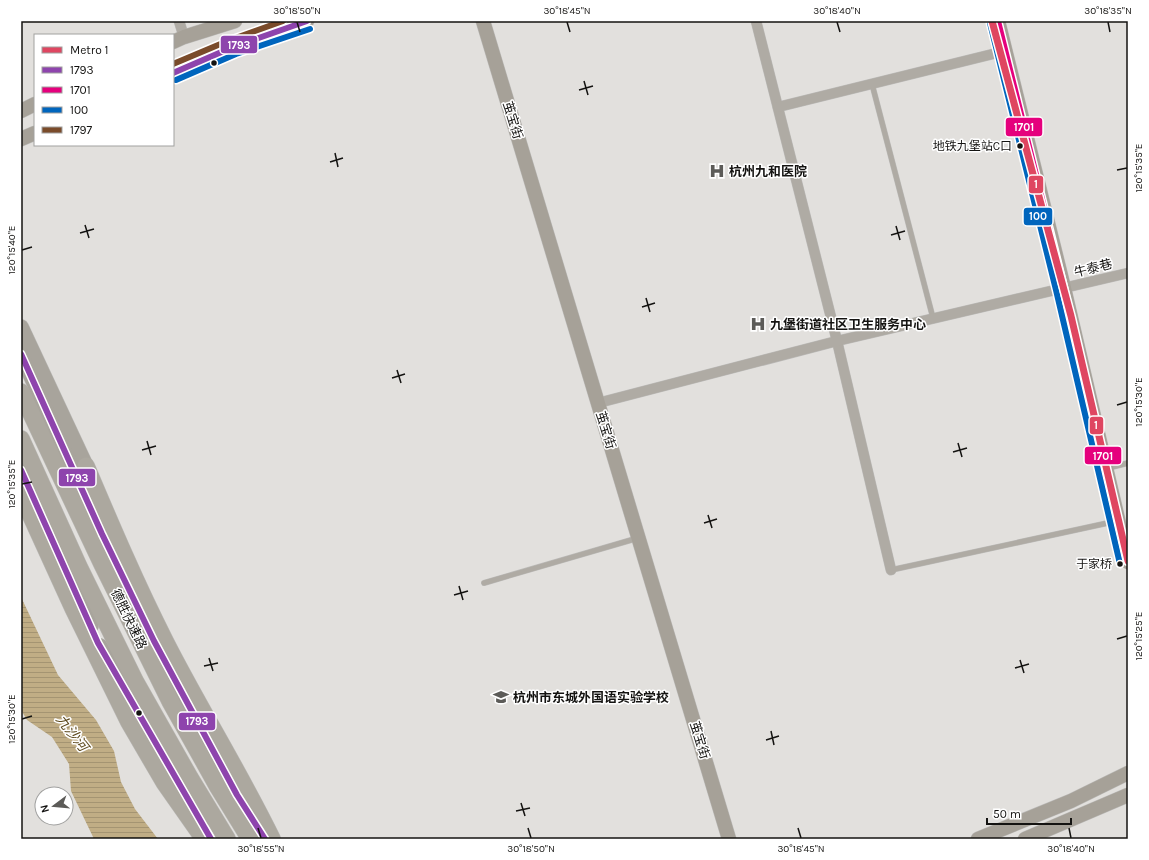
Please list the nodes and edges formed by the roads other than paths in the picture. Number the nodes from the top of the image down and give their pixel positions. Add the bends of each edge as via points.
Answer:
1 (179, 21) edge
2 (236, 21) edge
3 (307, 21) edge
4 (483, 21) edge
5 (756, 21) edge
6 (998, 21) edge
7 (178, 40) edge
8 (1005, 51) junction
9 (174, 73) edge
10 (872, 84) junction
11 (34, 104) edge
12 (778, 107) junction
13 (21, 111) edge
14 (34, 133) edge
15 (21, 139) edge
16 (1128, 273) edge
17 (1064, 288) junction
18 (933, 318) junction
19 (21, 327) edge
20 (837, 341) junction
21 (21, 354) edge
22 (21, 392) edge
23 (598, 403) junction
24 (21, 438) edge
25 (1128, 462) edge
26 (86, 466) joint
27 (1105, 468) junction
28 (21, 470) edge
29 (21, 494) edge
30 (1117, 520) junction
31 (639, 538) junction
32 (1128, 559) edge
33 (891, 570) joint
34 (484, 584) dead end
35 (1128, 773) edge
36 (1128, 796) edge
37 (204, 839) edge
38 (211, 839) edge
39 (227, 839) edge
40 (250, 839) edge
41 (265, 839) edge
42 (272, 839) edge
43 (729, 839) edge
44 (978, 839) edge
45 (1025, 839) edge

1 - 7 street
2 - 7 street
3 - 9 street via 233,47
4 - 23 street, 茧宝街
5 - 12 street
6 - 8 street
8 - 10 street
8 - 17 street
10 - 12 street
10 - 18 lane
11 - 13 street
12 - 20 street
14 - 15 street
16 - 17 street, 牛泰巷
17 - 18 street, 牛泰巷
17 - 27 street
18 - 20 street, 牛泰巷
19 - 26 main road
20 - 23 street, 牛泰巷
20 - 33 street
21 - 41 main road via 102,534 154,641 237,795
22 - 40 highway, 德胜快速路 via 170,701
23 - 31 street, 茧宝街
24 - 39 highway, 德胜快速路 via 79,567 135,681
25 - 27 lane
26 - 42 highway via 165,641
27 - 30 street
28 - 38 main road via 98,644
29 - 37 highway via 129,722 164,782
30 - 32 street
30 - 33 lane
31 - 34 lane
31 - 43 street, 茧宝街
35 - 44 street via 1071,801
36 - 45 street

